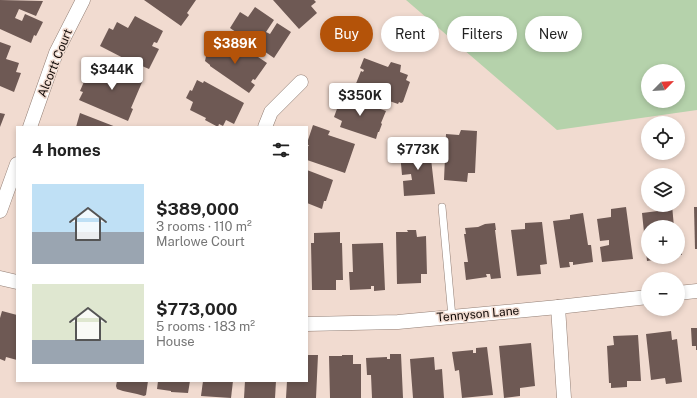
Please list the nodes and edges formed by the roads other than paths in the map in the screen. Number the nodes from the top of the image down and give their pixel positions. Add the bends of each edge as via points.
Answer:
1 (83, 0) edge
2 (301, 82) dead end
3 (30, 126) edge
4 (264, 126) edge
5 (16, 167) edge
6 (442, 207) dead end
7 (0, 211) edge
8 (0, 278) edge
9 (16, 282) edge
10 (697, 291) edge
11 (685, 292) edge
12 (641, 298) edge
13 (558, 307) junction
14 (452, 317) junction
15 (308, 324) edge
16 (564, 398) edge

1 - 3 street, Alcortt Court via 56,53
2 - 4 street via 271,112
5 - 7 street
6 - 14 lane
8 - 9 street
10 - 11 street
12 - 13 street, Tennyson Lane
13 - 14 street, Tennyson Lane
13 - 16 street
14 - 15 street, Tennyson Lane via 398,322

